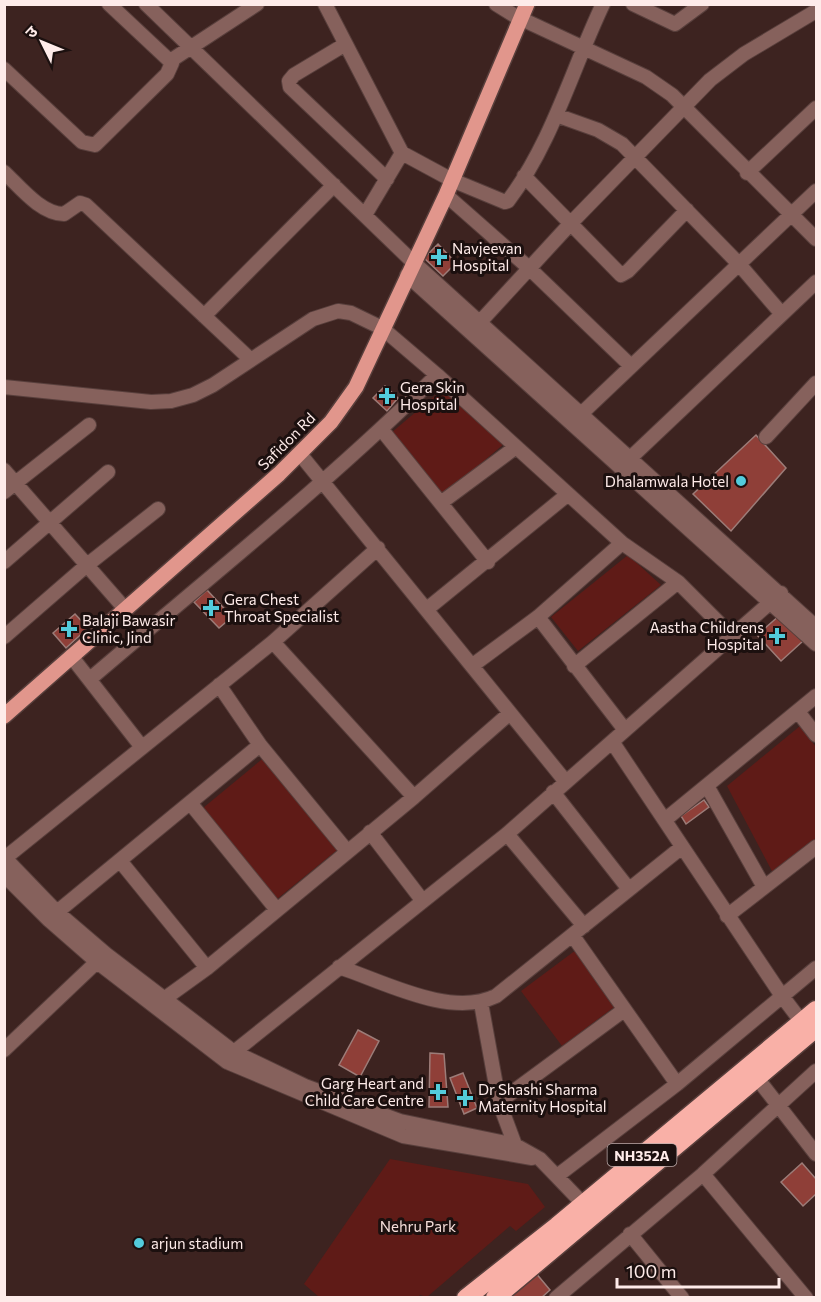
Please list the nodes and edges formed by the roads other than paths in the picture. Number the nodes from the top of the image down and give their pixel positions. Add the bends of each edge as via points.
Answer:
1 (109, 4) edge
2 (146, 4) edge
3 (257, 4) edge
4 (325, 4) edge
5 (496, 4) edge
6 (527, 4) edge
7 (536, 4) edge
8 (603, 4) edge
9 (633, 4) edge
10 (702, 4) edge
11 (812, 13) edge
12 (524, 20) junction
13 (816, 28) edge
14 (344, 45) junction
15 (190, 46) junction
16 (582, 48) junction
17 (170, 61) junction
18 (4, 69) edge
19 (684, 104) junction
20 (816, 108) edge
21 (556, 115) junction
22 (402, 153) junction
23 (635, 157) junction
24 (4, 172) edge
25 (747, 173) junction
26 (525, 176) junction
27 (387, 179) junction
28 (452, 180) junction
29 (334, 185) junction
30 (816, 191) edge
31 (446, 195) junction
32 (687, 210) junction
33 (791, 214) junction
34 (365, 215) junction
35 (571, 223) junction
36 (816, 239) edge
37 (738, 263) junction
38 (410, 268) junction
39 (529, 268) junction
40 (816, 282) edge
41 (782, 313) junction
42 (204, 316) junction
43 (480, 322) junction
44 (382, 328) junction
45 (250, 359) junction
46 (631, 366) junction
47 (437, 375) junction
48 (816, 384) edge
49 (4, 387) edge
50 (580, 415) junction
51 (89, 425) dead end
52 (382, 430) junction
53 (766, 437) dead end
54 (516, 447) junction
55 (300, 454) junction
56 (624, 463) junction
57 (4, 470) edge
58 (108, 472) dead end
59 (323, 481) junction
60 (9, 488) edge
61 (567, 495) junction
62 (442, 502) junction
63 (158, 509) dead end
64 (50, 522) junction
65 (622, 543) junction
66 (378, 548) junction
67 (4, 562) edge
68 (488, 562) junction
69 (87, 565) junction
70 (678, 582) junction
71 (776, 598) junction
72 (427, 609) junction
73 (126, 610) junction
74 (538, 617) junction
75 (816, 627) edge
76 (4, 637) edge
77 (733, 637) junction
78 (273, 642) junction
79 (816, 644) edge
80 (71, 656) junction
81 (473, 665) junction
82 (574, 666) junction
83 (90, 679) junction
84 (219, 686) junction
85 (816, 696) edge
86 (510, 713) junction
87 (799, 713) junction
88 (5, 716) edge
89 (626, 730) junction
90 (816, 735) edge
91 (613, 743) junction
92 (260, 745) junction
93 (141, 746) junction
94 (566, 782) junction
95 (707, 786) junction
96 (553, 792) junction
97 (414, 797) junction
98 (191, 804) junction
99 (666, 819) junction
100 (370, 832) junction
101 (507, 834) junction
102 (682, 847) junction
103 (816, 847) edge
104 (347, 851) junction
105 (5, 857) edge
106 (120, 862) junction
107 (4, 875) edge
108 (764, 887) junction
109 (628, 888) junction
110 (422, 900) junction
111 (277, 910) junction
112 (53, 916) junction
113 (727, 916) junction
114 (584, 926) junction
115 (573, 936) junction
116 (101, 958) junction
117 (339, 967) junction
118 (207, 968) junction
119 (816, 968) edge
120 (782, 996) junction
121 (164, 999) junction
122 (481, 1003) junction
123 (624, 1010) junction
124 (816, 1010) edge
125 (810, 1028) edge
126 (4, 1050) edge
127 (231, 1057) junction
128 (816, 1071) edge
129 (757, 1078) junction
130 (677, 1084) junction
131 (499, 1102) junction
132 (778, 1106) junction
133 (515, 1145) junction
134 (816, 1155) edge
135 (540, 1159) junction
136 (703, 1174) junction
137 (557, 1176) junction
138 (589, 1210) junction
139 (630, 1234) junction
140 (816, 1289) edge
141 (563, 1295) edge
142 (466, 1298) edge
143 (495, 1298) edge
144 (682, 1298) edge
145 (806, 1298) edge

1 - 17 street
2 - 15 street
3 - 15 street
4 - 14 street
5 - 12 street
6 - 12 main road, Safidon Rd
7 - 12 main road, Safidon Rd
8 - 16 street
9 - 10 street via 675,24
11 - 13 street
11 - 19 street via 725,67
12 - 16 street
12 - 28 main road, Safidon Rd via 492,83
14 - 22 street
14 - 27 street via 294,75 290,87
15 - 17 street
15 - 29 street
16 - 19 street via 646,77
16 - 21 street
17 - 18 street via 171,68 166,74 95,145 82,142
19 - 23 street
19 - 25 street
20 - 25 street
21 - 23 street via 612,136
21 - 26 street
22 - 27 street
22 - 28 street
23 - 32 street
23 - 35 street
24 - 42 street via 43,207 56,213 64,214 80,203 86,205
25 - 33 street
26 - 28 street via 505,202
26 - 35 street
27 - 34 street
28 - 31 main road, Safidon Rd
29 - 34 street
29 - 42 street
30 - 33 street
31 - 38 main road, Safidon Rd
31 - 39 street
32 - 35 street via 624,275
32 - 37 street
33 - 36 street
33 - 37 street
34 - 38 street
35 - 39 street
37 - 41 street
37 - 46 street
38 - 43 street
38 - 44 main road, Safidon Rd
38 - 56 street
39 - 43 street
39 - 46 street
40 - 41 street
41 - 56 street
42 - 45 street
43 - 50 street
44 - 45 street via 351,313 325,314
44 - 47 street
44 - 55 main road, Safidon Rd via 356,387 331,422
45 - 49 street via 213,385 171,401
46 - 50 street
47 - 52 street
47 - 54 street
48 - 53 street
50 - 56 street
51 - 60 street
52 - 59 street
52 - 62 street
54 - 61 street
54 - 62 street
55 - 59 street
55 - 73 main road, Safidon Rd
56 - 71 street
57 - 60 street
58 - 64 street
59 - 66 street
59 - 83 street
60 - 64 street
61 - 65 street
61 - 68 street
62 - 68 street
63 - 69 street
64 - 67 street
64 - 69 street
65 - 70 street
65 - 74 street
66 - 72 street
66 - 78 street
68 - 72 street
69 - 73 street
69 - 76 street
70 - 77 street
70 - 82 street
71 - 75 street
71 - 77 street
71 - 79 street
72 - 81 street
73 - 80 main road, Safidon Rd
74 - 81 street
74 - 82 street
77 - 89 street
78 - 84 street
78 - 97 street
80 - 83 street
80 - 88 main road, Safidon Rd
81 - 86 street
82 - 89 street
83 - 93 street
84 - 92 street
84 - 93 street
85 - 87 street
86 - 94 street
86 - 97 street
87 - 90 street
87 - 95 street
89 - 91 street
91 - 94 street
91 - 99 street
92 - 98 street
92 - 104 street
93 - 105 street
94 - 96 street
95 - 99 street
95 - 108 street
96 - 101 street
96 - 109 street
97 - 100 street
98 - 106 street
98 - 111 street
99 - 102 street
100 - 104 street
100 - 110 street
101 - 110 street
101 - 114 street
102 - 109 street
102 - 113 street
103 - 108 street
104 - 111 street
105 - 112 street
106 - 112 street
106 - 118 street
107 - 112 street
108 - 113 street
109 - 114 street
110 - 117 street
111 - 118 street
112 - 116 street
113 - 120 street
114 - 115 street
115 - 122 street via 496,996
115 - 123 street
116 - 121 street
116 - 126 street
116 - 127 street
117 - 122 street via 433,999
117 - 127 street
118 - 121 street
119 - 120 street
120 - 125 street
120 - 130 street
121 - 127 street
122 - 131 street
123 - 130 street
123 - 131 street
124 - 125 highway, NH352A
125 - 129 highway, NH352A
125 - 138 highway, NH352A
127 - 133 street via 400,1121
127 - 135 street via 403,1136
128 - 132 street
129 - 132 street
129 - 138 highway, NH352A
130 - 137 street
131 - 133 street
132 - 134 street
132 - 136 street
133 - 135 street
135 - 137 street
136 - 139 street
136 - 145 street
137 - 138 street
138 - 142 highway, NH352A
138 - 143 highway, NH352A
139 - 141 street
139 - 144 street
140 - 145 street

